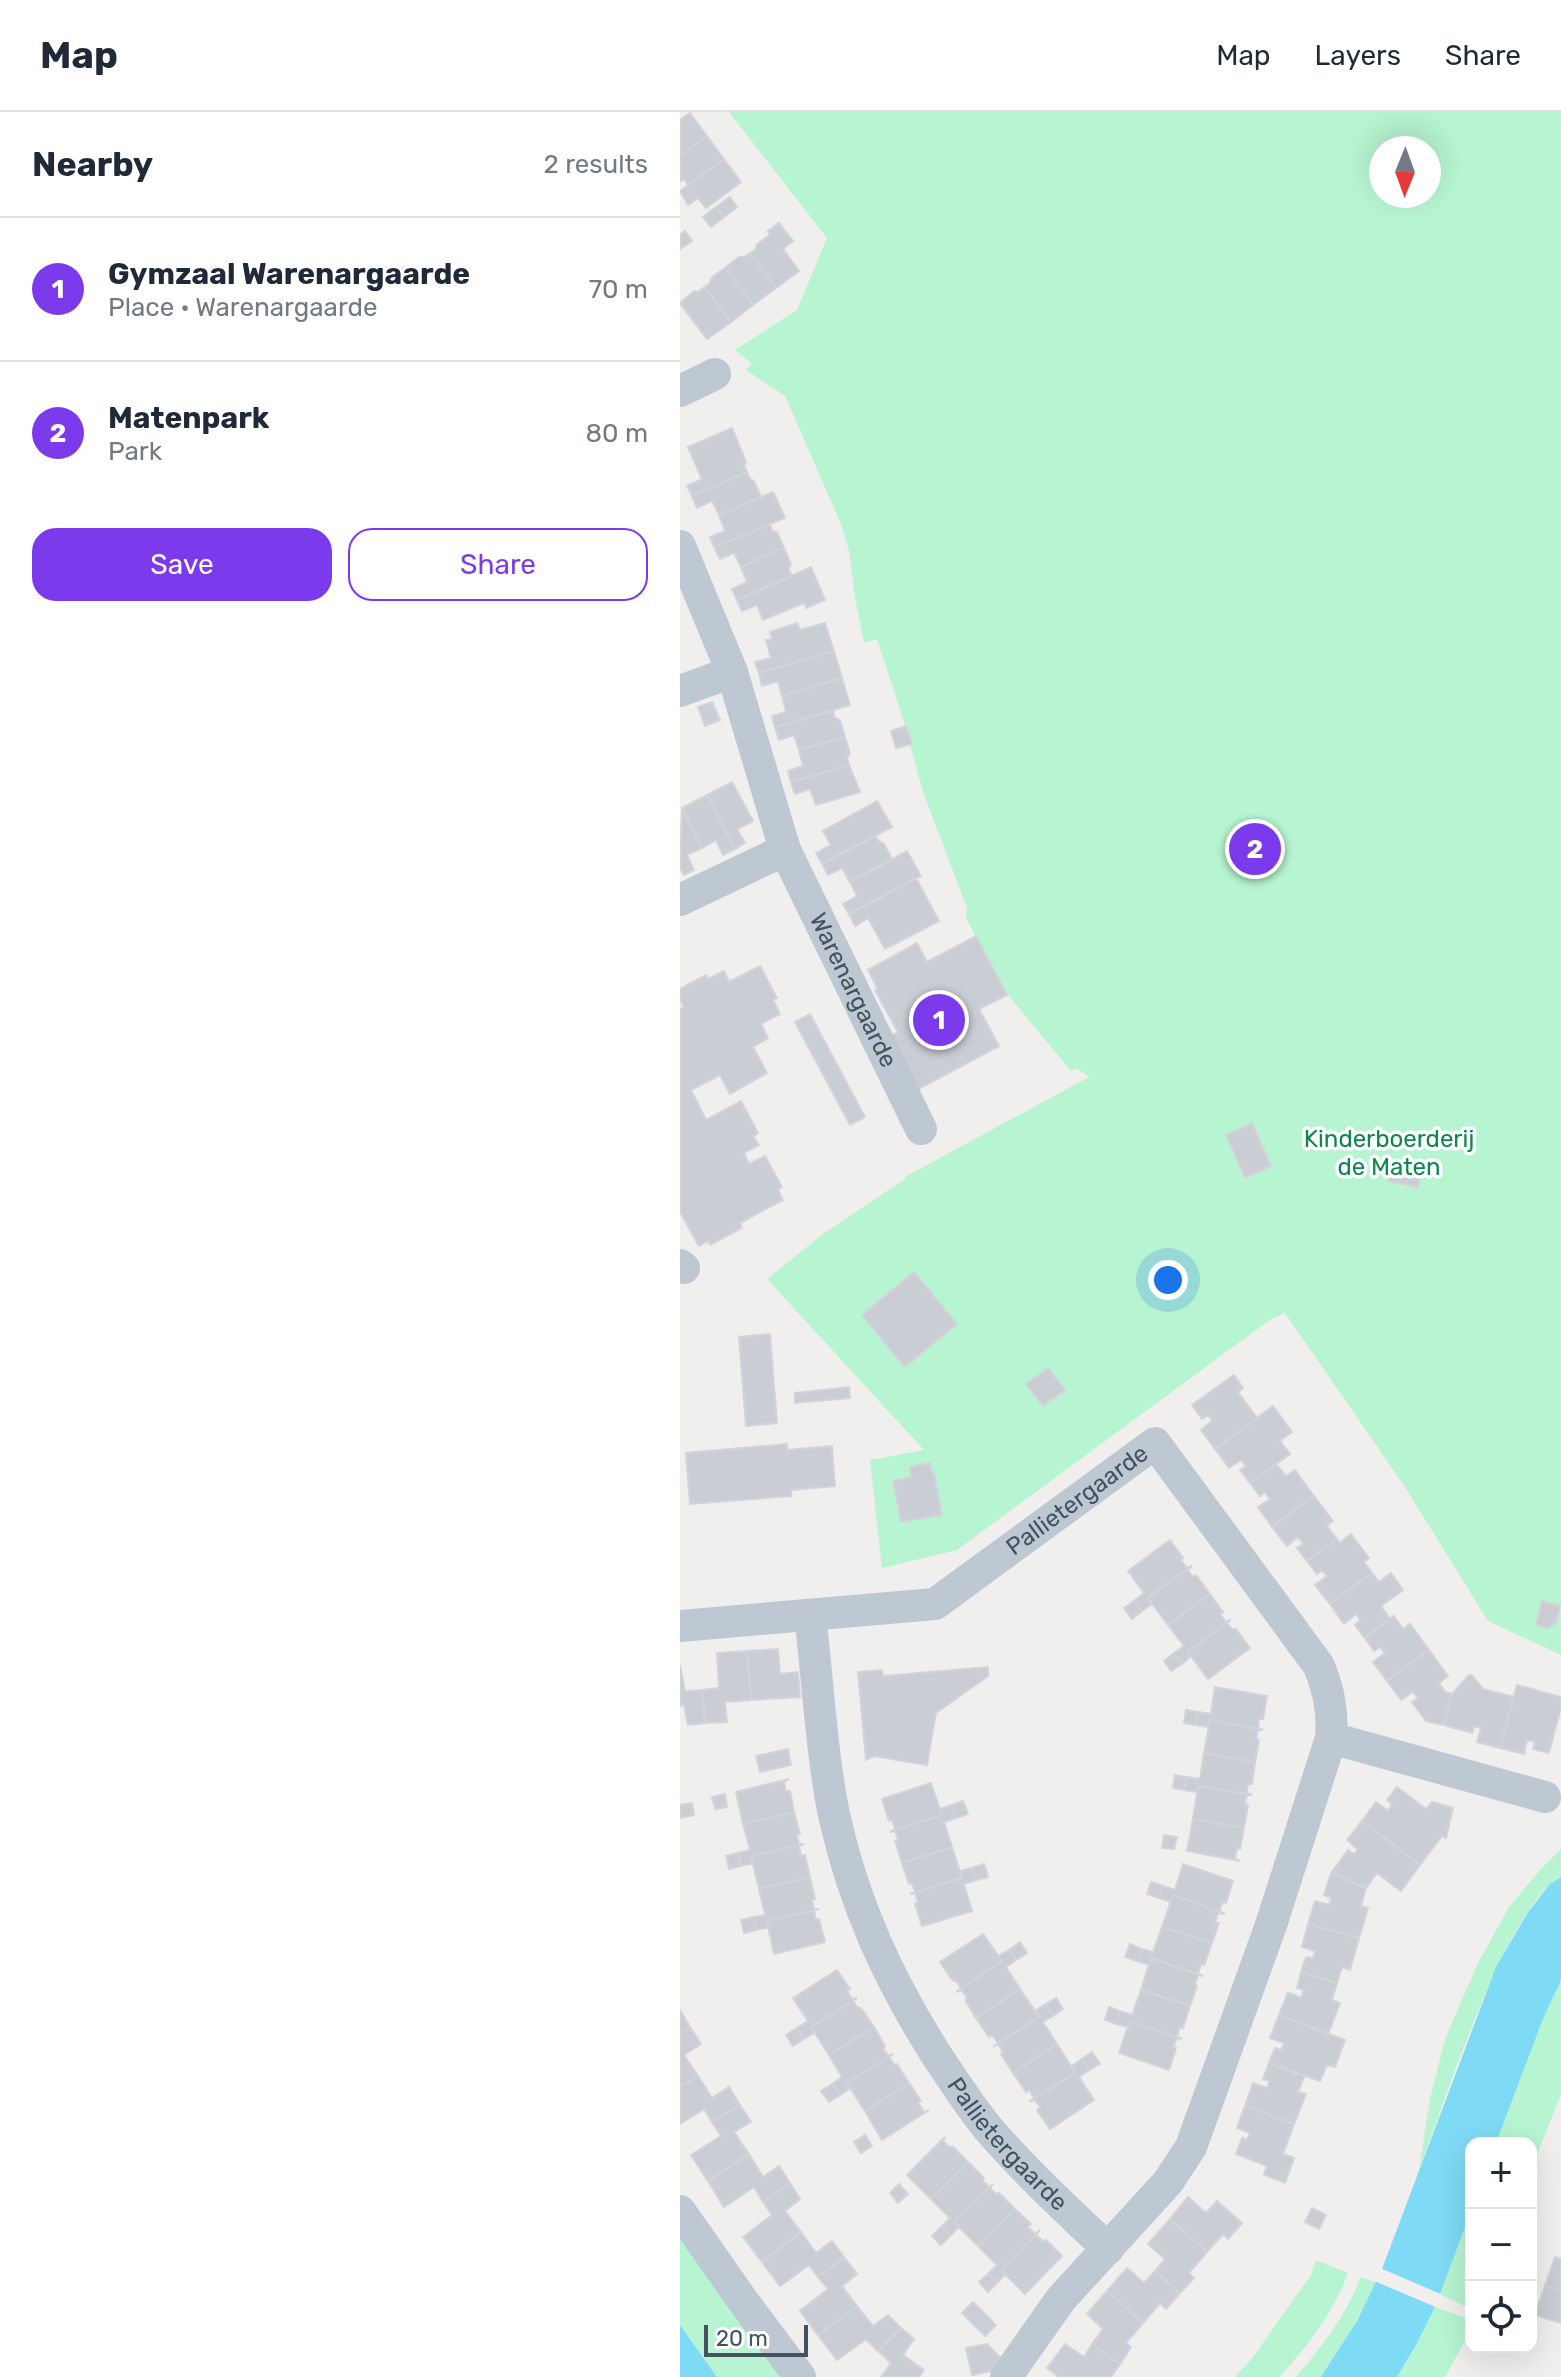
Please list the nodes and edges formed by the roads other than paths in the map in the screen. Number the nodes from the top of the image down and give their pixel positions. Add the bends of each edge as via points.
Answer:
1 (715, 374) dead end
2 (680, 391) edge
3 (680, 546) edge
4 (693, 608) edge
5 (732, 672) junction
6 (680, 691) edge
7 (785, 850) junction
8 (680, 900) edge
9 (921, 1129) dead end
10 (810, 1615) junction
11 (680, 1626) edge
12 (1331, 1738) junction
13 (1545, 1797) dead end
14 (680, 2211) edge
15 (1108, 2249) junction
16 (800, 2377) edge
17 (1006, 2377) edge

1 - 2 street
3 - 4 street, Warenargaarde
4 - 5 street, Warenargaarde
5 - 6 street
5 - 7 street, Warenargaarde
7 - 8 street
7 - 9 street, Warenargaarde
10 - 11 street, Pallietergaarde
10 - 12 street, Pallietergaarde via 935,1604 1155,1443 1319,1666 1330,1699
10 - 15 street, Pallietergaarde via 834,1813 876,1946 899,1994 959,2090 1029,2174
12 - 13 street
12 - 15 street, Pallietergaarde via 1198,2134 1178,2169
14 - 16 street
15 - 17 street, Pallietergaarde via 1061,2299

